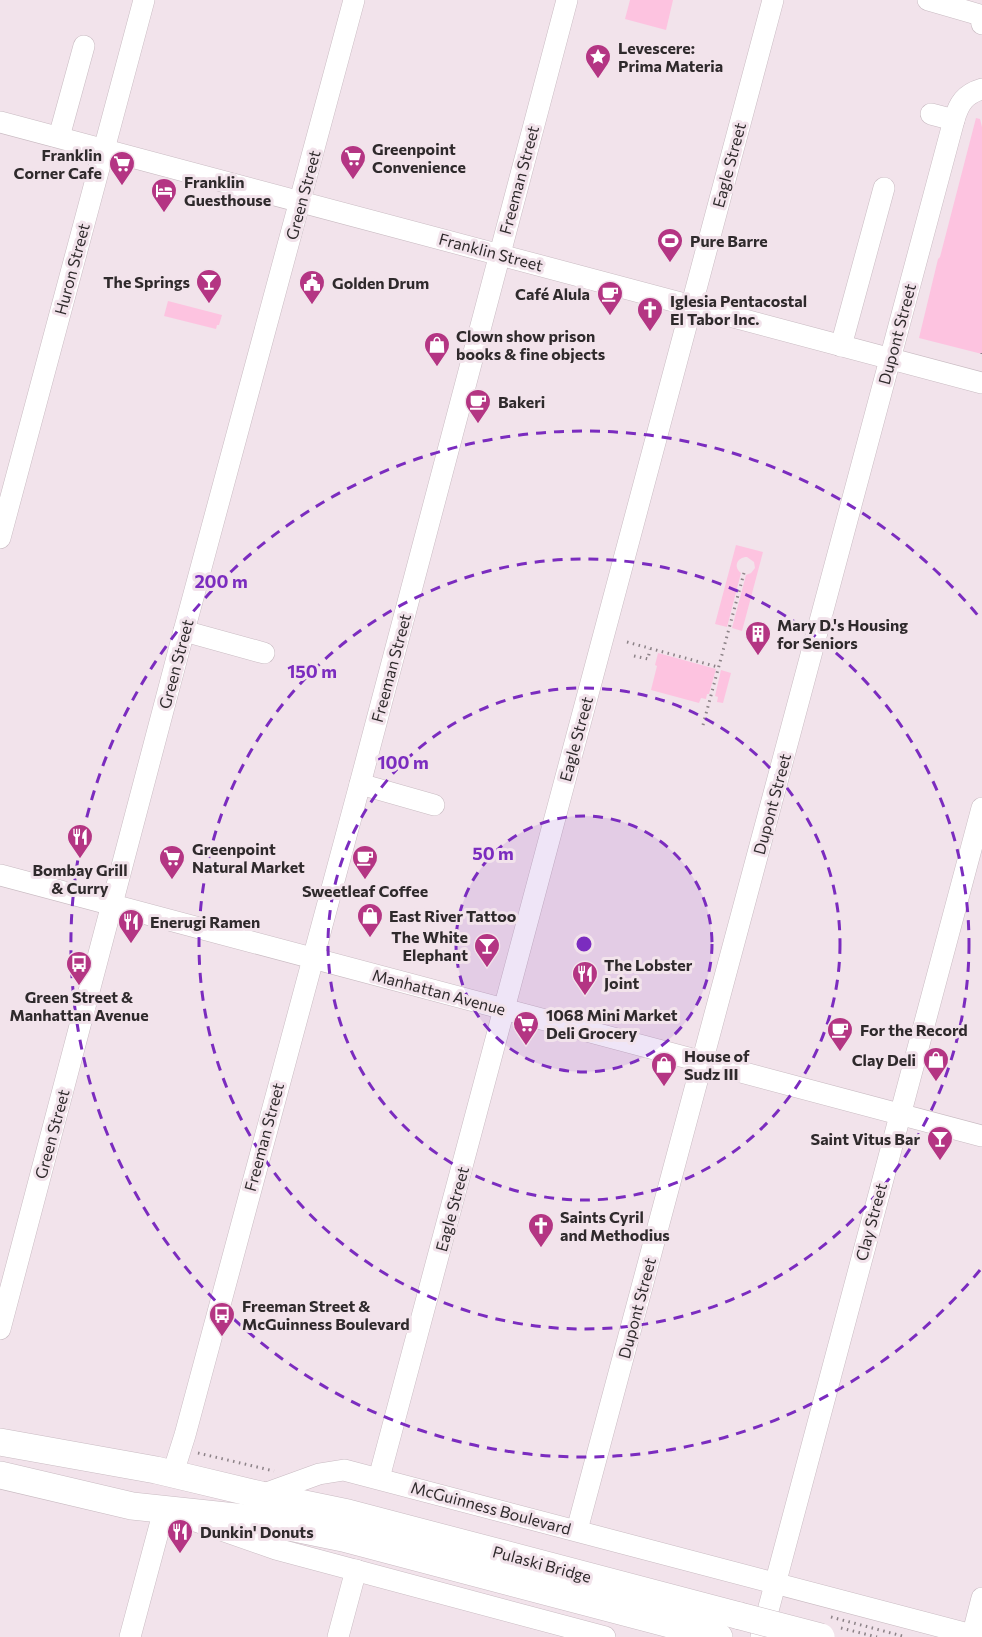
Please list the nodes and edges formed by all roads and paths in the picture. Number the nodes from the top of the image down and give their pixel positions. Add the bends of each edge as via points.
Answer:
1 (144, 0) edge
2 (354, 0) edge
3 (567, 0) edge
4 (773, 0) edge
5 (928, 0) edge
6 (981, 20) edge
7 (84, 46) dead end
8 (982, 89) edge
9 (930, 114) dead end
10 (954, 120) junction
11 (0, 122) edge
12 (59, 137) junction
13 (104, 149) junction
14 (885, 188) dead end
15 (301, 202) junction
16 (499, 255) junction
17 (692, 306) junction
18 (841, 346) junction
19 (891, 359) junction
20 (982, 383) edge
21 (0, 538) edge
22 (744, 573) dead end
23 (184, 631) junction
24 (627, 642) dead end
25 (650, 649) junction
26 (264, 653) dead end
27 (634, 656) dead end
28 (719, 667) junction
29 (703, 725) dead end
30 (360, 784) junction
31 (434, 805) dead end
32 (982, 807) edge
33 (0, 874) edge
34 (112, 904) junction
35 (312, 958) junction
36 (505, 1009) junction
37 (703, 1062) junction
38 (900, 1114) junction
39 (982, 1136) edge
40 (0, 1329) edge
41 (0, 1442) edge
42 (173, 1473) junction
43 (0, 1475) edge
44 (380, 1478) junction
45 (261, 1495) junction
46 (164, 1510) junction
47 (578, 1530) junction
48 (356, 1570) junction
49 (775, 1583) junction
50 (982, 1598) edge
51 (550, 1630) edge
52 (975, 1636) edge
53 (130, 1637) edge
54 (338, 1637) edge
55 (605, 1637) edge
56 (719, 1637) edge
57 (761, 1637) edge
58 (821, 1637) edge

1 - 13 street, Huron Street
2 - 15 street, Green Street
3 - 16 street, Freeman Street
4 - 17 street, Eagle Street
5 - 6 street
7 - 12 street
8 - 10 street, Dupont Street via 962,100
9 - 10 street
10 - 19 street, Dupont Street
11 - 12 street, Franklin Street
12 - 13 street, Franklin Street
13 - 15 street, Franklin Street
13 - 21 street, Huron Street
14 - 18 street
15 - 16 street, Franklin Street
15 - 23 street, Green Street
16 - 17 street, Franklin Street
16 - 30 street, Freeman Street
17 - 18 street, Franklin Street
17 - 36 street, Eagle Street
18 - 19 street, Franklin Street
19 - 20 street, Franklin Street
19 - 37 street, Dupont Street
22 - 28 path
23 - 26 street
23 - 34 street, Green Street
24 - 25 path
25 - 27 path via 648,659
25 - 28 path
28 - 29 path
30 - 31 street
30 - 35 street, Freeman Street
32 - 38 street, Clay Street
33 - 34 street, Manhattan Avenue
34 - 35 street, Manhattan Avenue
34 - 40 street, Green Street
35 - 36 street, Manhattan Avenue
35 - 42 street, Freeman Street
36 - 37 street, Manhattan Avenue
36 - 44 street, Eagle Street
37 - 38 street, Manhattan Avenue
37 - 47 street, Dupont Street
38 - 39 street, Manhattan Avenue
38 - 49 street, Clay Street
41 - 42 main road
42 - 45 main road
43 - 46 main road
44 - 45 street, McGuinness Boulevard via 335,1470
44 - 47 street, McGuinness Boulevard
45 - 58 main road, Pulaski Bridge, bridge via 348,1513
46 - 48 street via 259,1544
46 - 53 street
46 - 56 main road, Pulaski Bridge via 245,1518 343,1538
47 - 49 street, McGuinness Boulevard
48 - 51 street
48 - 54 street
49 - 52 street, McGuinness Boulevard
49 - 57 street, Clay Street
50 - 52 street
51 - 55 street

